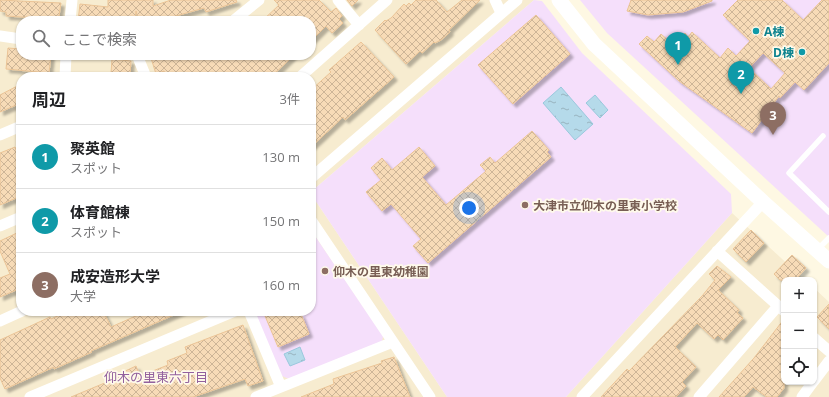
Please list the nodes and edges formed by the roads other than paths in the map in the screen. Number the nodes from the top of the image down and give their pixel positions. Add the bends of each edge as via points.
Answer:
1 (72, 0) edge
2 (259, 0) edge
3 (338, 0) edge
4 (387, 0) edge
5 (495, 0) edge
6 (517, 0) edge
7 (559, 0) edge
8 (501, 13) junction
9 (70, 16) edge
10 (239, 16) edge
11 (359, 24) junction
12 (0, 36) edge
13 (16, 38) edge
14 (66, 60) edge
15 (139, 60) edge
16 (65, 72) edge
17 (144, 72) edge
18 (306, 72) edge
19 (16, 128) edge
20 (0, 135) edge
21 (823, 136) dead end
22 (316, 174) edge
23 (763, 202) junction
24 (829, 212) edge
25 (16, 219) edge
26 (0, 226) edge
27 (316, 227) edge
28 (829, 238) edge
29 (817, 250) junction
30 (717, 251) junction
31 (829, 261) edge
32 (781, 308) edge
33 (16, 314) edge
34 (223, 316) edge
35 (251, 316) edge
36 (0, 321) edge
37 (817, 341) edge
38 (393, 342) junction
39 (829, 351) edge
40 (829, 361) edge
41 (817, 377) edge
42 (811, 385) edge
43 (281, 387) junction
44 (30, 397) edge
45 (256, 397) edge
46 (430, 397) edge
47 (582, 397) edge
48 (699, 397) edge
49 (802, 397) edge

1 - 9 street
2 - 10 street
3 - 11 street
4 - 11 street
5 - 8 street
6 - 8 street
7 - 23 street via 594,44
8 - 22 street
11 - 18 street
12 - 13 street
14 - 16 street
15 - 17 street
19 - 20 street
21 - 24 lane via 789,173
23 - 29 street
23 - 30 street
25 - 26 street
27 - 38 street
28 - 29 lane
29 - 31 street
30 - 32 street
30 - 47 street
32 - 48 street
33 - 36 street
34 - 44 street
35 - 43 street
37 - 39 street
38 - 43 street
38 - 46 street
40 - 41 street
42 - 49 street
43 - 45 street

